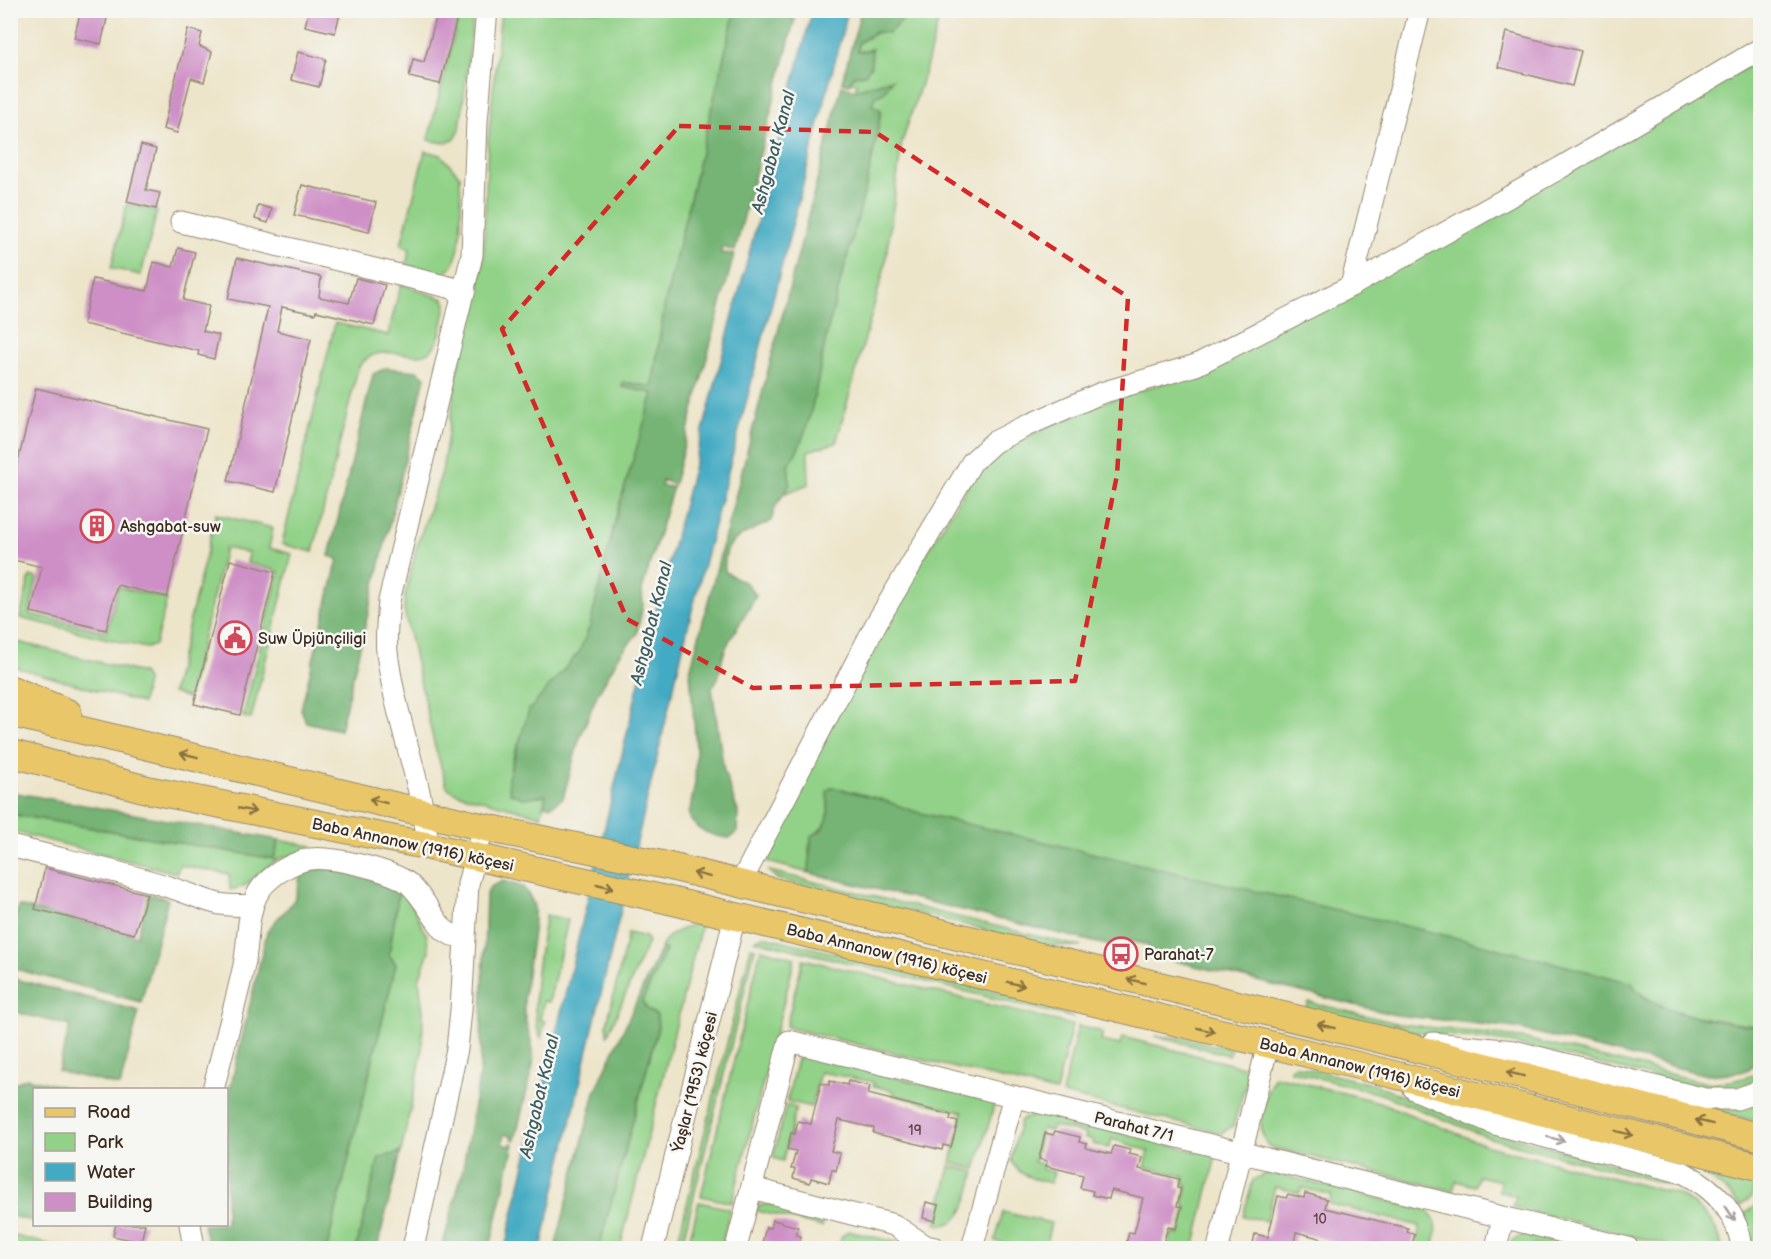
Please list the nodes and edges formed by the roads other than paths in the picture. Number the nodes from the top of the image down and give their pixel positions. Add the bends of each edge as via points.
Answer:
1 (487, 10) edge
2 (1420, 10) edge
3 (1761, 49) edge
4 (181, 222) dead end
5 (1351, 286) junction
6 (465, 291) junction
7 (10, 689) edge
8 (10, 712) edge
9 (144, 744) junction
10 (10, 753) edge
11 (10, 772) edge
12 (149, 790) junction
13 (425, 813) junction
14 (483, 827) junction
15 (10, 846) edge
16 (428, 846) junction
17 (476, 857) junction
18 (740, 884) junction
19 (252, 905) junction
20 (735, 916) junction
21 (465, 937) junction
22 (1371, 1037) junction
23 (1268, 1044) junction
24 (1364, 1067) junction
25 (213, 1088) edge
26 (1761, 1091) edge
27 (1014, 1096) junction
28 (1761, 1137) edge
29 (1242, 1153) junction
30 (1761, 1167) edge
31 (752, 1188) junction
32 (1503, 1218) junction
33 (190, 1226) edge
34 (194, 1248) edge
35 (413, 1248) edge
36 (653, 1248) edge
37 (736, 1248) edge
38 (935, 1248) edge
39 (972, 1248) edge
40 (1218, 1248) edge
41 (1496, 1248) edge
42 (1628, 1248) edge
43 (1743, 1248) edge

1 - 6 street via 477,121 472,255
2 - 5 street
3 - 5 street
4 - 6 street
5 - 18 street via 1196,365 1101,393 1026,426 994,442 972,462 876,622
6 - 13 street via 389,601 387,649 392,686
7 - 9 main road
8 - 9 main road, Baba Annanow (1916) köçesi
13 -> 9 main road, Baba Annanow (1916) köçesi
10 - 12 main road, Baba Annanow (1916) köçesi
11 - 12 main road
12 -> 16 main road, Baba Annanow (1916) köçesi
13 - 14 main road, Baba Annanow (1916) köçesi
13 - 16 street
14 - 17 street
18 -> 14 main road, Baba Annanow (1916) köçesi
15 - 19 street via 173,888 226,907
16 - 17 main road, Baba Annanow (1916) köçesi
17 -> 20 main road, Baba Annanow (1916) köçesi
17 - 21 street via 468,884
22 -> 18 main road, Baba Annanow (1916) köçesi
19 - 21 street via 268,880 289,867 309,859 339,862 396,876 406,882 444,930
19 - 25 street via 243,971
20 -> 23 main road, Baba Annanow (1916) köçesi
20 - 36 street, Ýaşlar (1953) köçesi
21 - 35 street via 457,1049
22 - 26 street, Baba Annanow (1916) köçesi via 1514,1051 1705,1099 1737,1099
28 -> 22 main road, Baba Annanow (1916) köçesi
23 - 24 main road, Baba Annanow (1916) köçesi
23 - 29 street
24 -> 30 main road, Baba Annanow (1916) köçesi
24 -> 43 street via 1495,1124 1684,1173 1731,1212
27 - 29 street, Parahat 7/1
27 - 31 street, Parahat 7/1 via 789,1041
27 - 39 street
29 - 32 street, Parahat 7/1
29 - 40 street
31 - 37 street, Parahat 7/1
31 - 38 street via 894,1225
32 - 41 street
32 - 42 street, Parahat 7/1
33 - 34 street

